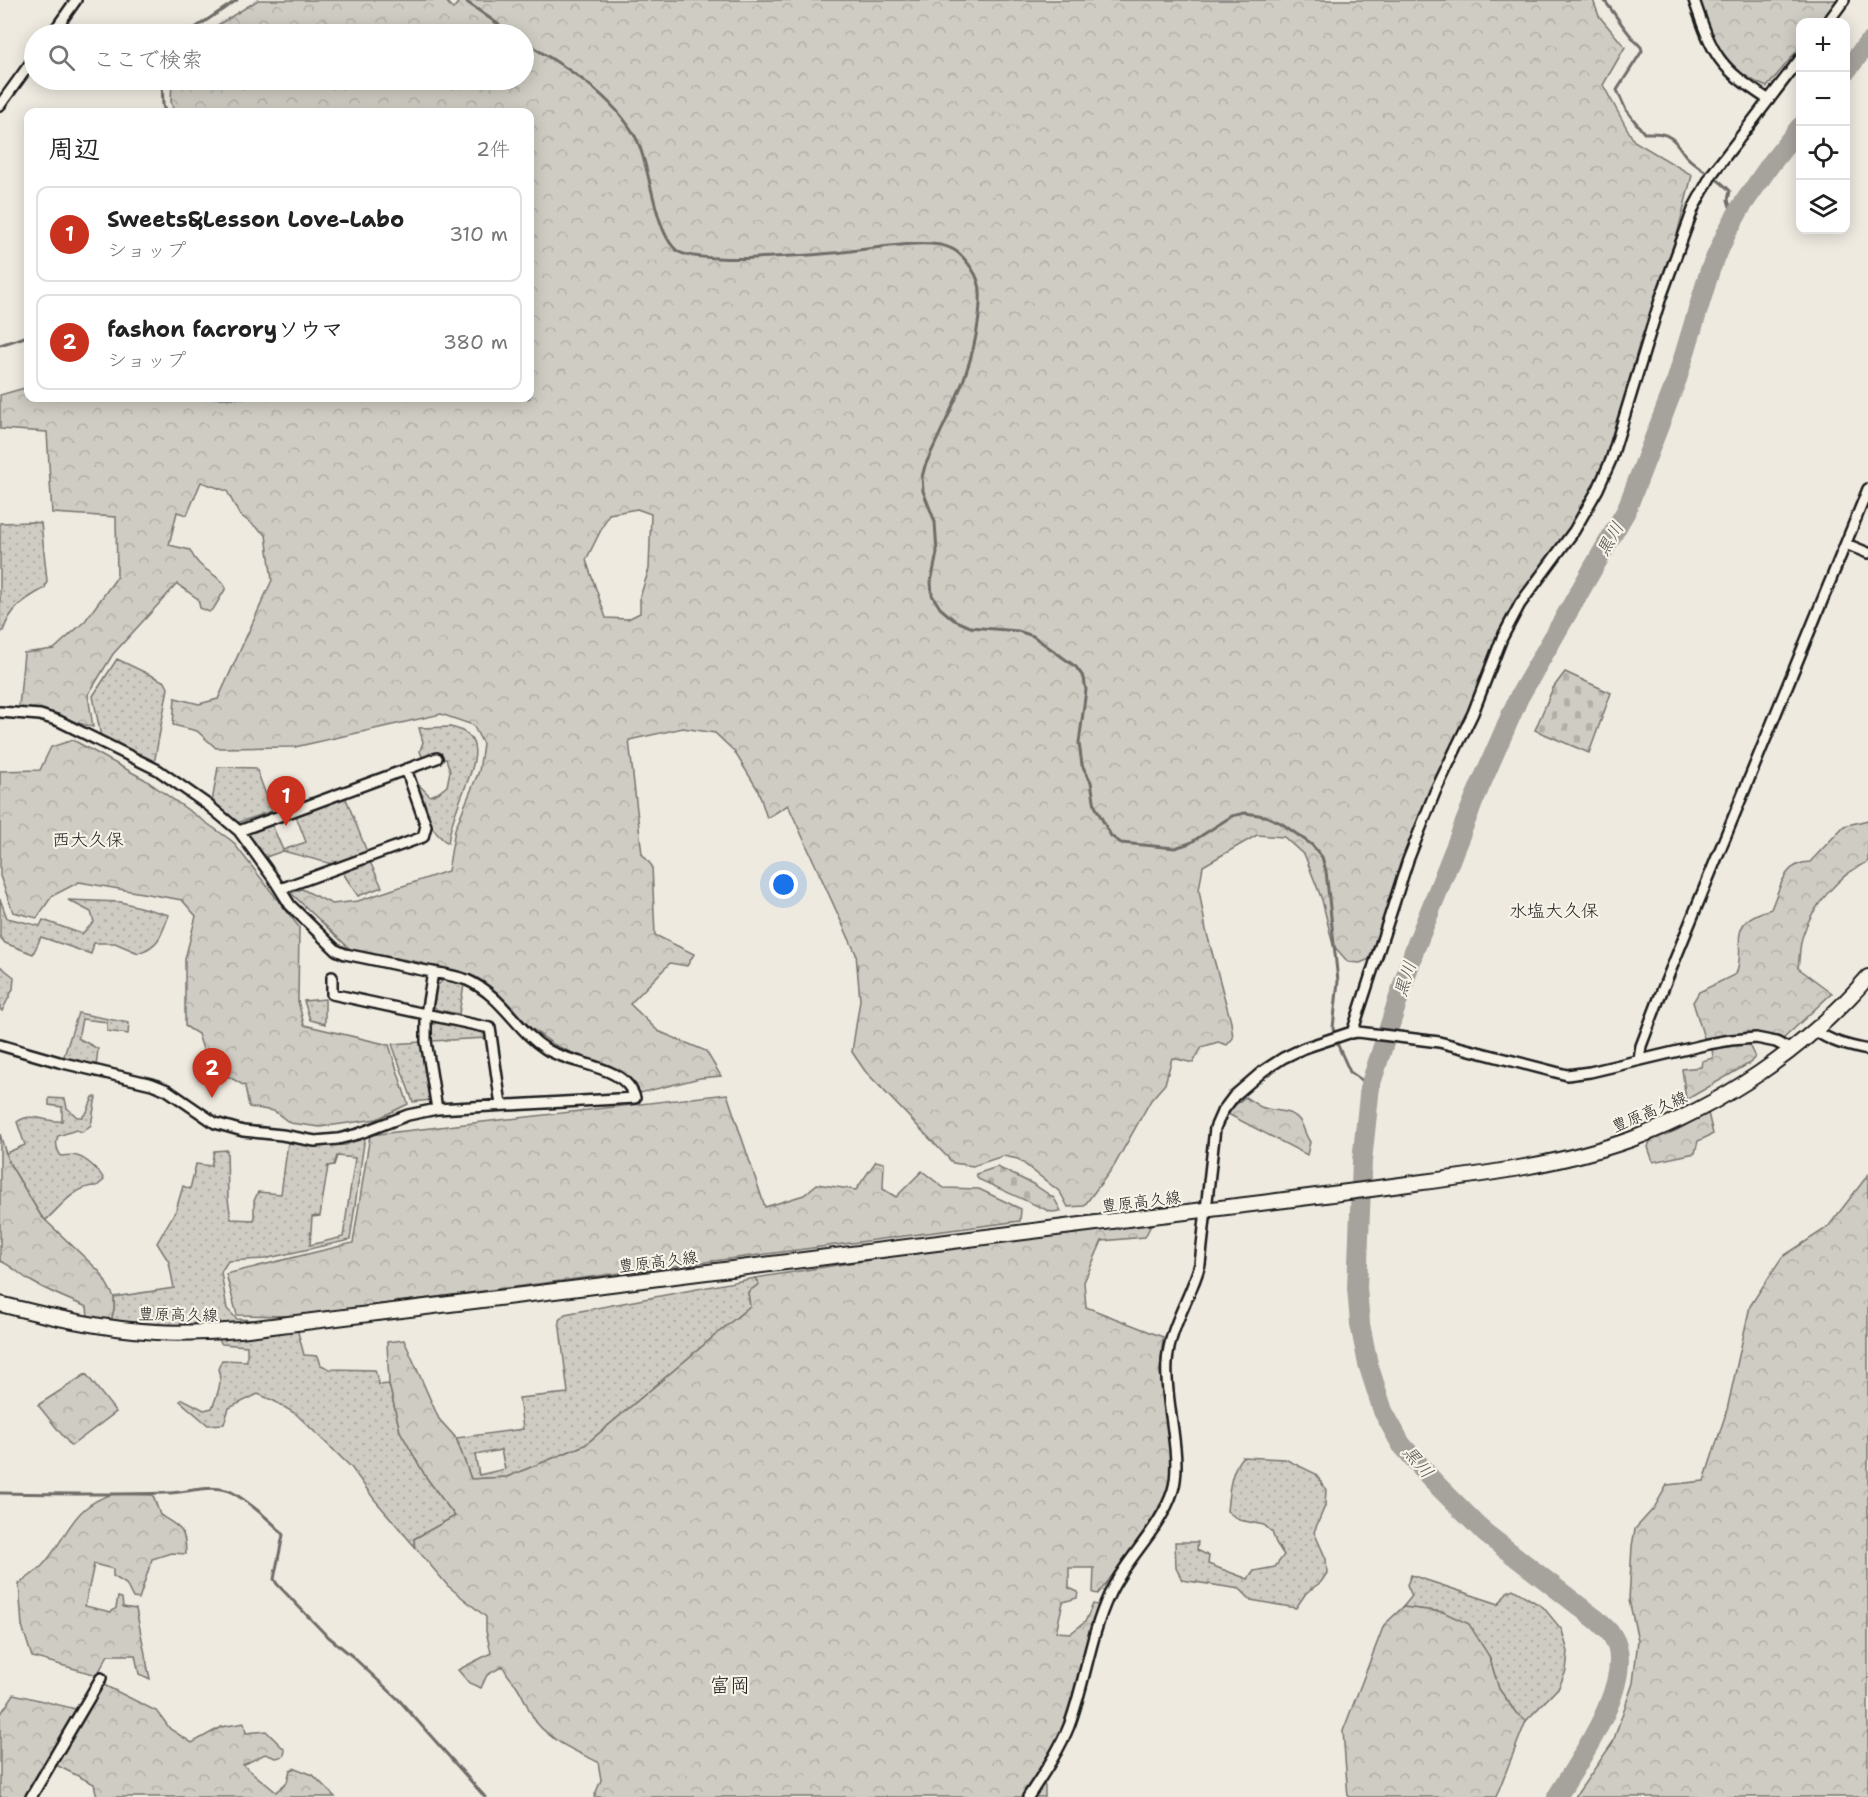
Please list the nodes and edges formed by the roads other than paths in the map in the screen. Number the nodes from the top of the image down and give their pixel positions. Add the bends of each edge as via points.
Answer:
1 (76, 0) edge
2 (1694, 0) edge
3 (1844, 0) edge
4 (1831, 18) edge
5 (59, 24) edge
6 (1796, 64) edge
7 (24, 72) edge
8 (1770, 100) junction
9 (0, 105) edge
10 (1868, 489) edge
11 (1846, 544) junction
12 (1868, 553) edge
13 (0, 712) edge
14 (437, 758) dead end
15 (406, 770) junction
16 (238, 831) junction
17 (280, 889) junction
18 (433, 972) junction
19 (1868, 976) edge
20 (332, 977) dead end
21 (426, 1014) junction
22 (1815, 1030) junction
23 (1353, 1032) junction
24 (0, 1045) edge
25 (1789, 1049) junction
26 (1868, 1050) edge
27 (1639, 1060) junction
28 (501, 1105) junction
29 (437, 1109) junction
30 (1207, 1209) junction
31 (0, 1304) edge
32 (101, 1678) dead end
33 (31, 1797) edge
34 (1028, 1797) edge

1 - 5 street
2 - 8 street via 1707,37 1725,68
3 - 4 street
6 - 8 street
7 - 9 street
8 - 23 street via 1712,174 1694,207 1661,297 1611,460 1574,531 1520,604 1502,638 1408,860
10 - 11 street
11 - 12 street
11 - 27 street via 1660,996
13 - 16 street via 40,715 59,721 127,754 158,770
14 - 15 street
15 - 16 street
15 - 17 street via 426,826 423,837
16 - 17 street
17 - 18 street via 290,905 336,950
18 - 21 street
18 - 28 street via 468,981 489,994 545,1048 622,1079 632,1088 635,1098
19 - 22 main road, 豊原高久線
20 - 21 street via 332,994
21 - 28 street via 490,1029
21 - 29 street via 426,1041
22 - 25 main road, 豊原高久線
22 - 26 street via 1836,1042
23 - 27 street via 1418,1038 1567,1075
23 - 30 street via 1283,1058 1234,1096 1215,1128
24 - 29 street via 152,1084 211,1121 243,1131 315,1141 338,1139
25 - 27 street via 1776,1042 1748,1039
25 - 30 main road, 豊原高久線 via 1730,1092 1662,1127 1557,1161 1466,1177
28 - 29 street
30 - 31 main road, 豊原高久線 via 240,1330 199,1333 112,1328
30 - 34 street via 1195,1284 1168,1348 1166,1366 1176,1470 1173,1489 1158,1520 1110,1592 1068,1726
32 - 33 street

